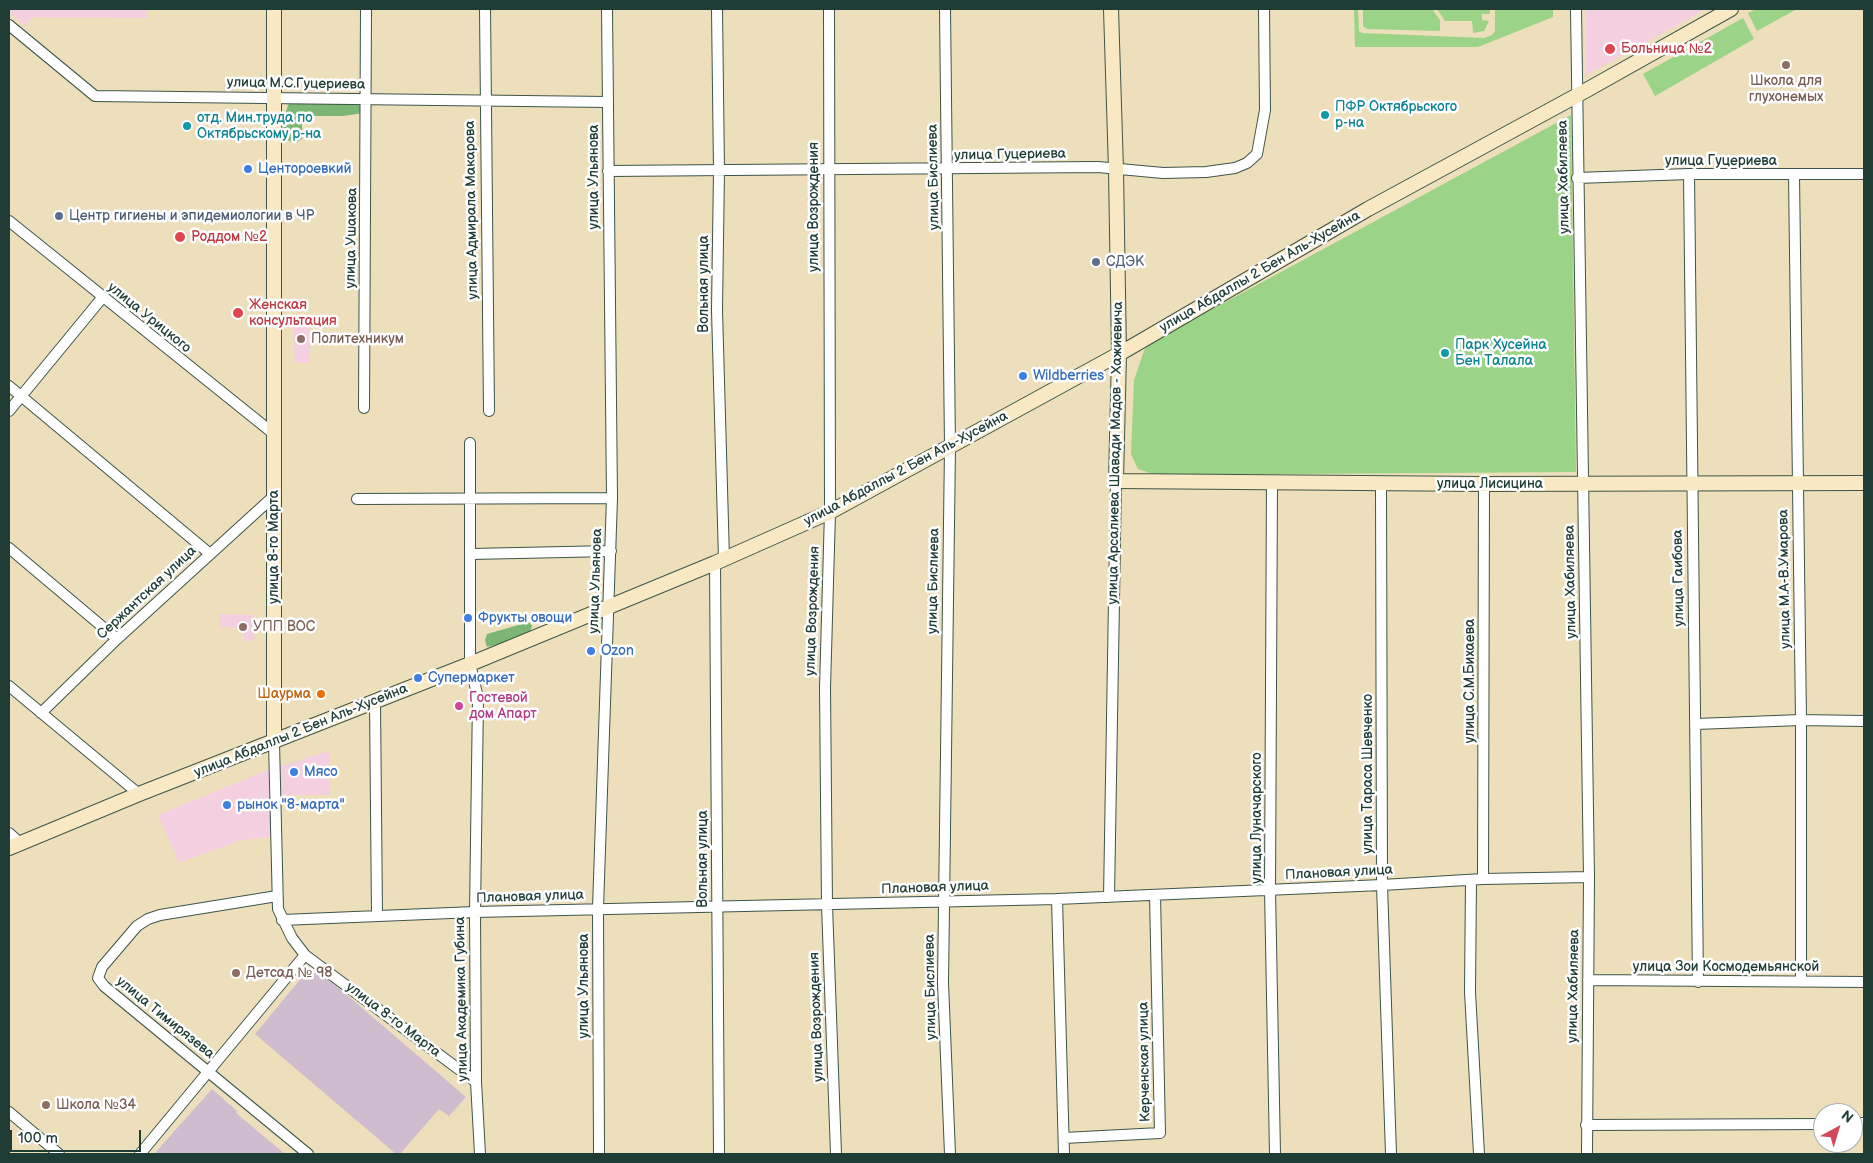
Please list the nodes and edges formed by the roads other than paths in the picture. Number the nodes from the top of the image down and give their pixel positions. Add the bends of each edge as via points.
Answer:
1 (274, 9) edge
2 (366, 9) edge
3 (485, 9) edge
4 (607, 9) edge
5 (718, 9) edge
6 (829, 9) edge
7 (945, 9) edge
8 (1111, 9) edge
9 (1264, 9) edge
10 (1576, 9) edge
11 (1731, 9) edge
12 (9, 25) edge
13 (1576, 96) junction
14 (274, 98) junction
15 (367, 99) junction
16 (485, 102) junction
17 (608, 102) junction
18 (828, 168) junction
19 (948, 169) junction
20 (1116, 170) junction
21 (608, 171) junction
22 (719, 171) junction
23 (1689, 174) junction
24 (1864, 174) edge
25 (1794, 175) junction
26 (1577, 178) junction
27 (9, 221) edge
28 (102, 298) junction
29 (1119, 354) junction
30 (9, 386) edge
31 (21, 396) junction
32 (364, 408) dead end
33 (9, 411) edge
34 (489, 411) dead end
35 (274, 434) junction
36 (470, 443) dead end
37 (950, 447) junction
38 (1116, 481) junction
39 (1272, 482) junction
40 (1797, 482) junction
41 (1380, 483) junction
42 (1691, 483) junction
43 (1864, 483) edge
44 (1484, 484) junction
45 (1583, 484) junction
46 (274, 496) junction
47 (612, 498) junction
48 (357, 499) dead end
49 (471, 500) junction
50 (830, 512) junction
51 (9, 548) edge
52 (611, 552) junction
53 (209, 553) junction
54 (471, 554) junction
55 (719, 561) junction
56 (609, 606) junction
57 (117, 638) junction
58 (470, 664) junction
59 (9, 686) edge
60 (375, 702) junction
61 (41, 713) junction
62 (1801, 720) junction
63 (1864, 721) edge
64 (1696, 724) junction
65 (274, 742) junction
66 (139, 794) junction
67 (9, 833) edge
68 (15, 846) edge
69 (1589, 877) junction
70 (1483, 879) junction
71 (1471, 880) junction
72 (1382, 886) junction
73 (1270, 890) junction
74 (1155, 894) junction
75 (277, 896) junction
76 (1108, 896) junction
77 (1057, 899) junction
78 (944, 902) junction
79 (827, 905) junction
80 (598, 908) junction
81 (717, 908) junction
82 (474, 912) junction
83 (377, 915) junction
84 (282, 920) junction
85 (305, 955) junction
86 (1588, 980) junction
87 (1698, 982) junction
88 (1801, 982) junction
89 (1864, 982) edge
90 (210, 1073) junction
91 (476, 1082) junction
92 (9, 1112) edge
93 (1813, 1124) edge
94 (1586, 1125) junction
95 (1064, 1138) junction
96 (59, 1154) edge
97 (140, 1154) edge
98 (308, 1154) edge
99 (480, 1154) edge
100 (599, 1154) edge
101 (719, 1154) edge
102 (836, 1154) edge
103 (950, 1154) edge
104 (1064, 1154) edge
105 (1275, 1154) edge
106 (1391, 1154) edge
107 (1479, 1154) edge
108 (1587, 1154) edge

1 - 14 street, улица 8-го Марта
2 - 15 street, улица Ушакова
3 - 16 street, улица Адмирала Макарова
4 - 17 street, улица Ульянова
5 - 22 street, Вольная улица
6 - 18 street, улица Возрождения
7 - 19 street, улица Бислиева
8 - 20 street, улица Арсалиева Шавади Мадов - Хажиевича
9 - 20 street, улица Гуцериева via 1265,110 1258,154 1235,168 1206,172
10 - 13 street, улица Хабиляева
11 - 13 street, улица Абдаллы 2 Бен Аль-Хусейна
12 - 14 street, улица М.С.Гуцериева via 95,96
13 - 26 street, улица Хабиляева
13 - 29 street, улица Абдаллы 2 Бен Аль-Хусейна via 1368,209
14 - 15 street, улица М.С.Гуцериева
14 - 35 street, улица 8-го Марта
15 - 16 street, улица М.С.Гуцериева
15 - 32 street, улица Ушакова
16 - 17 street, улица М.С.Гуцериева
16 - 34 street, улица Адмирала Макарова
17 - 21 street, улица Ульянова
18 - 19 street, улица Гуцериева
18 - 22 street, улица Гуцериева
18 - 50 street, улица Возрождения
19 - 20 street, улица Гуцериева via 1098,167
19 - 37 street, улица Бислиева
20 - 29 street, улица Арсалиева Шавади Мадов - Хажиевича
21 - 22 street, улица Гуцериева
21 - 47 street, улица Ульянова
22 - 55 street, Вольная улица
23 - 25 street, улица Гуцериева
23 - 26 street, улица Гуцериева
23 - 42 street, улица Гаибова
24 - 25 street, улица Гуцериева
25 - 40 street, улица М.А-В.Умарова
26 - 45 street, улица Хабиляева
27 - 28 street, улица Урицкого
28 - 31 street
28 - 35 street, улица Урицкого
29 - 37 street, улица Абдаллы 2 Бен Аль-Хусейна
29 - 38 street, улица Арсалиева Шавади Мадов - Хажиевича
30 - 31 street
31 - 33 street
31 - 53 street
35 - 46 street, улица 8-го Марта
36 - 49 street
37 - 50 street, улица Абдаллы 2 Бен Аль-Хусейна
37 - 78 street, улица Бислиева
38 - 39 street, улица Лисицина
38 - 76 street, улица Арсалиева Шавади Мадов - Хажиевича
39 - 41 street, улица Лисицина
39 - 73 street, улица Луначарского
40 - 42 street, улица Лисицина
40 - 43 street, улица Лисицина
40 - 62 street, улица М.А-В.Умарова
41 - 44 street, улица Лисицина
41 - 72 street, улица Тараса Шевченко
42 - 45 street, улица Лисицина
42 - 64 street, улица Гаибова
44 - 45 street, улица Лисицина
44 - 70 street, улица С.М.Бихаева
45 - 69 street, улица Хабиляева
46 - 53 street, Сержантская улица
46 - 65 street, улица 8-го Марта
47 - 49 street
47 - 52 street, улица Ульянова
48 - 49 street
49 - 54 street
50 - 55 street, улица Абдаллы 2 Бен Аль-Хусейна
50 - 79 street, улица Возрождения via 824,688
51 - 57 street
52 - 54 street
52 - 56 street, улица Ульянова
53 - 57 street, Сержантская улица
54 - 58 street
55 - 56 street, улица Абдаллы 2 Бен Аль-Хусейна
55 - 81 street, Вольная улица
56 - 58 street, улица Абдаллы 2 Бен Аль-Хусейна
56 - 80 street, улица Ульянова
57 - 61 street, Сержантская улица
58 - 60 street, улица Абдаллы 2 Бен Аль-Хусейна
58 - 82 street, улица Академика Губина via 478,698
59 - 61 street
60 - 65 street, улица Абдаллы 2 Бен Аль-Хусейна
60 - 83 street
61 - 66 street
62 - 63 street
62 - 64 street
62 - 88 street, улица М.А-В.Умарова
64 - 87 street, улица Гаибова
65 - 66 street, улица Абдаллы 2 Бен Аль-Хусейна
65 - 75 street, улица 8-го Марта
66 - 68 street, улица Абдаллы 2 Бен Аль-Хусейна
67 - 68 street
69 - 70 street, Плановая улица
69 - 86 street, улица Хабиляева
70 - 71 street, Плановая улица
71 - 72 street, Плановая улица
71 - 107 street via 1470,992
72 - 73 street, Плановая улица
72 - 106 street, улица Тараса Шевченко
73 - 74 street, Плановая улица
73 - 105 street, улица Луначарского
74 - 76 street, Плановая улица
74 - 95 street, Керченская улица via 1160,1133
75 - 84 street, улица 8-го Марта
75 - 90 street, улица Тимирязева via 148,919 137,926 102,967 98,978 104,986
76 - 77 street, Плановая улица
77 - 78 street, Плановая улица
77 - 95 street
78 - 79 street, Плановая улица
78 - 103 street, улица Бислиева via 943,983
79 - 81 street, Плановая улица
79 - 102 street, улица Возрождения
80 - 81 street, Плановая улица
80 - 82 street, Плановая улица
80 - 100 street, улица Ульянова
81 - 101 street, Вольная улица
82 - 83 street, Плановая улица
82 - 91 street, улица Академика Губина
83 - 84 street, Плановая улица
84 - 85 street, улица 8-го Марта
85 - 90 street
85 - 91 street, улица 8-го Марта
86 - 87 street, улица Зои Космодемьянской
86 - 94 street, улица Хабиляева
87 - 88 street, улица Зои Космодемьянской
88 - 89 street, улица Зои Космодемьянской
90 - 97 street
90 - 98 street, улица Тимирязева
91 - 99 street, улица Академика Губина
92 - 96 street
93 - 94 street
94 - 108 street, улица Хабиляева
95 - 104 street

